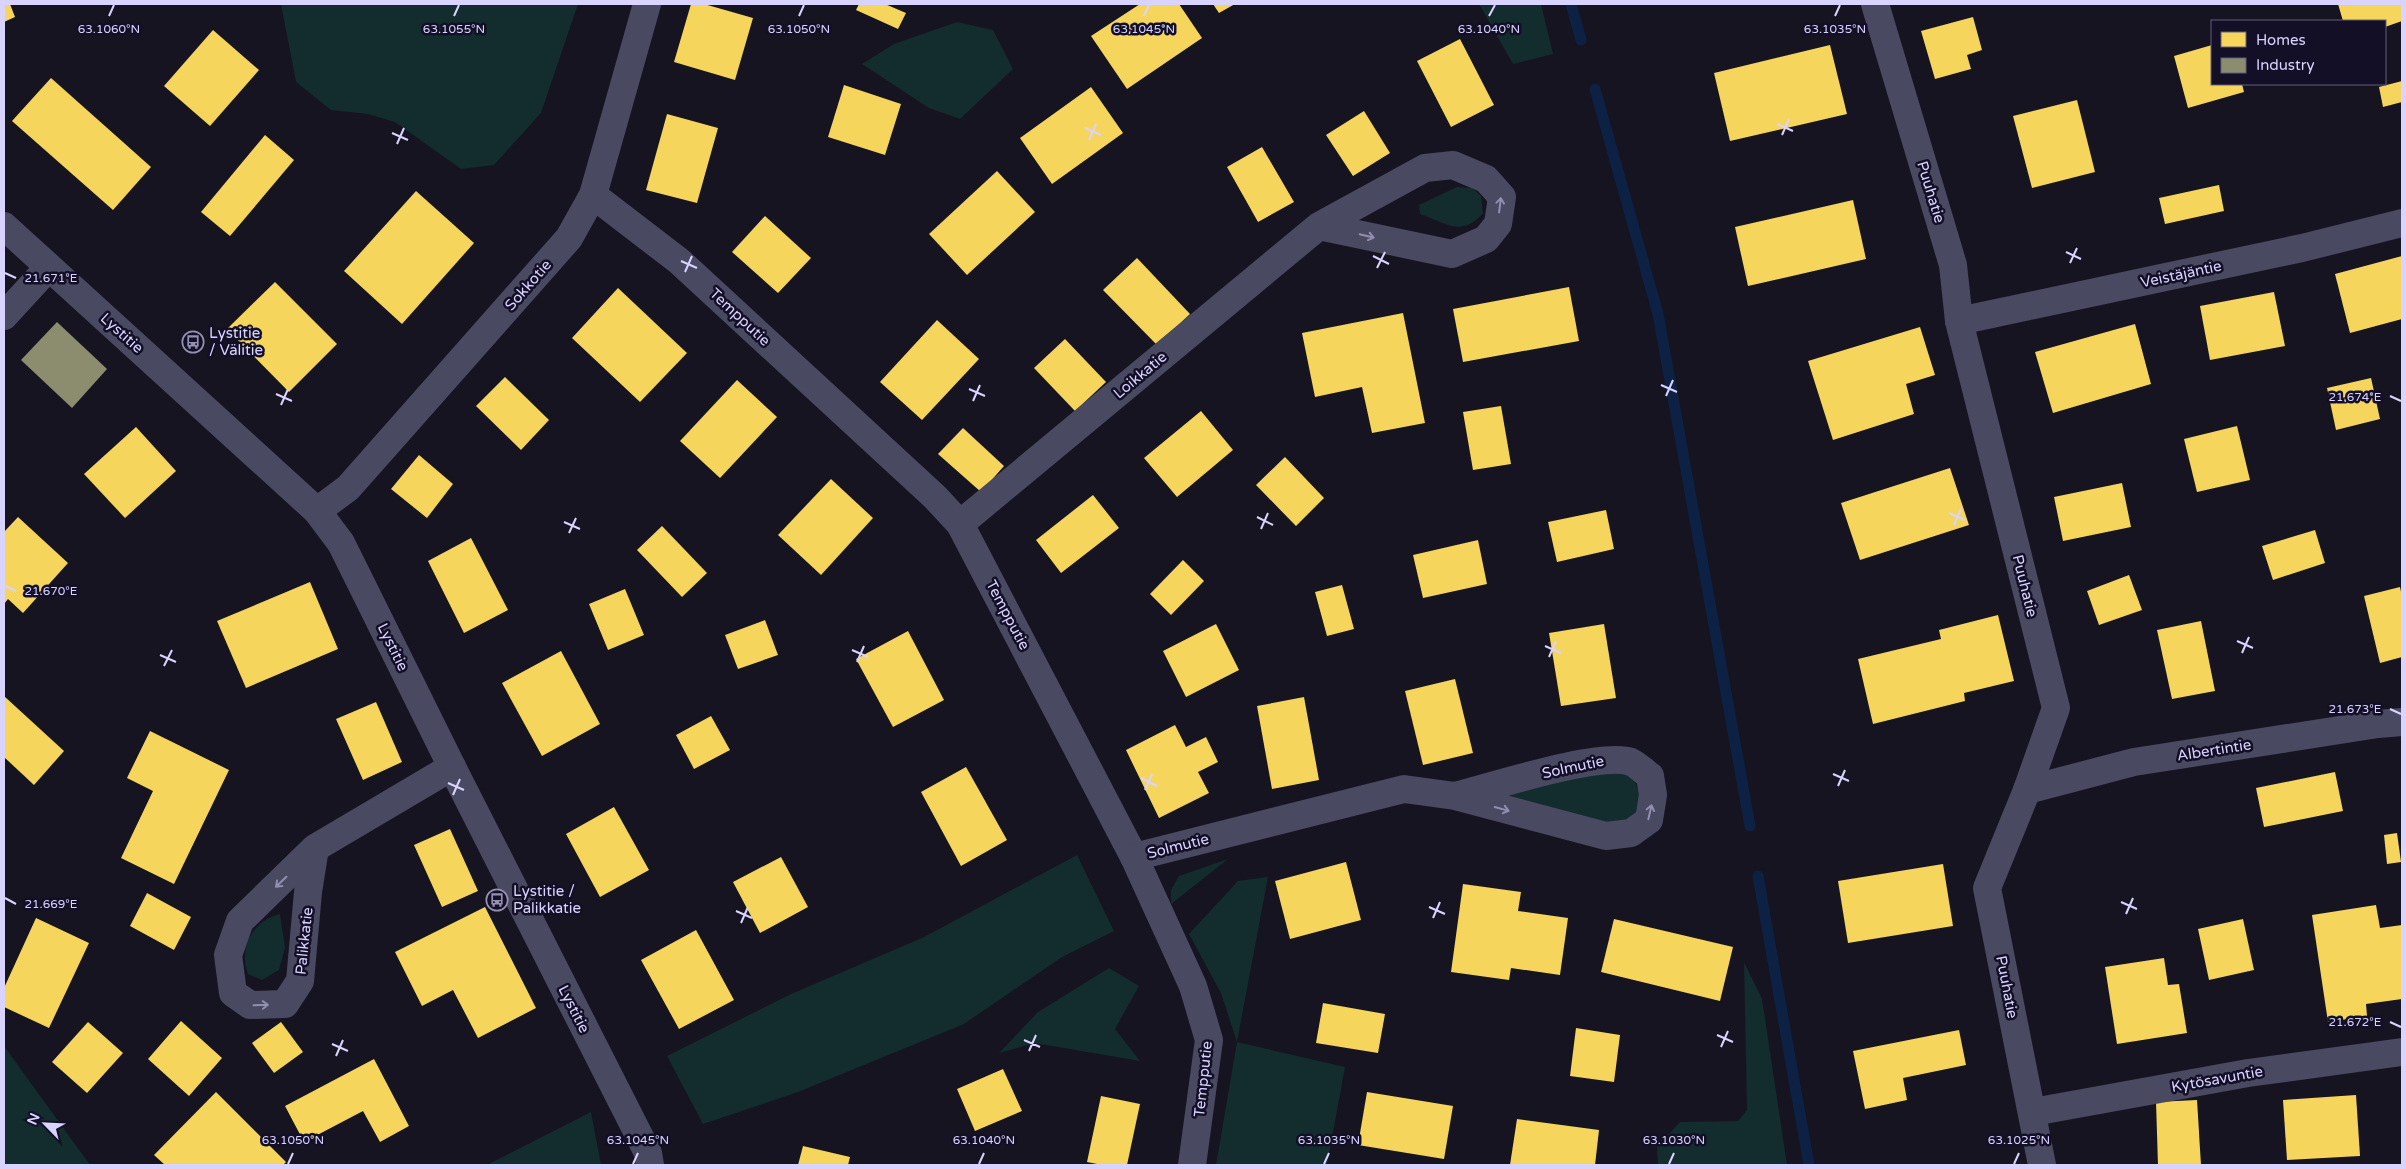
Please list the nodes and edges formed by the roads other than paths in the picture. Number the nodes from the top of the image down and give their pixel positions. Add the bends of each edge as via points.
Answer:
1 (647, 4) edge
2 (1877, 4) edge
3 (593, 194) junction
4 (2402, 223) edge
5 (4, 226) edge
6 (1319, 226) junction
7 (48, 268) junction
8 (4, 316) edge
9 (1959, 321) junction
10 (316, 511) junction
11 (960, 524) junction
12 (2402, 722) edge
13 (452, 767) junction
14 (2027, 790) junction
15 (1455, 796) junction
16 (316, 848) junction
17 (1134, 857) junction
18 (2402, 1052) edge
19 (2033, 1112) junction
20 (650, 1165) edge
21 (1192, 1165) edge
22 (2042, 1165) edge

1 - 3 street, Sokkotie
2 - 9 street, Puuhatie via 1953,265
3 - 10 street, Sokkotie via 569,238 348,488
3 - 11 street, Tempputie via 679,261 935,497
4 - 9 street, Veistäjäntie via 2302,248
5 - 7 street, Lystitie
6 -> 6 street, Loikkatie via 1452,254 1486,239 1498,224 1502,197 1486,179 1453,165 1425,168
6 - 11 street, Loikkatie
7 - 8 street
7 - 10 street, Lystitie
9 - 14 street, Puuhatie via 2056,708
10 - 13 street, Lystitie via 342,543
11 - 17 street, Tempputie
12 - 14 street, Albertintie via 2134,762
13 - 16 street, Palikkatie
13 - 20 street, Lystitie via 648,1153
14 - 19 street, Puuhatie via 1987,888
15 -> 15 street, Solmutie via 1606,836 1630,833 1649,820 1653,795 1650,776 1632,762 1610,759
15 - 17 street, Solmutie via 1404,789
16 -> 16 street, Palikkatie via 240,921 228,955 232,992 250,1006 285,1004 300,981 308,892
17 - 21 street, Tempputie via 1193,986 1209,1040
18 - 19 street, Kytösavuntie via 2248,1073
19 - 22 street, Puuhatie

